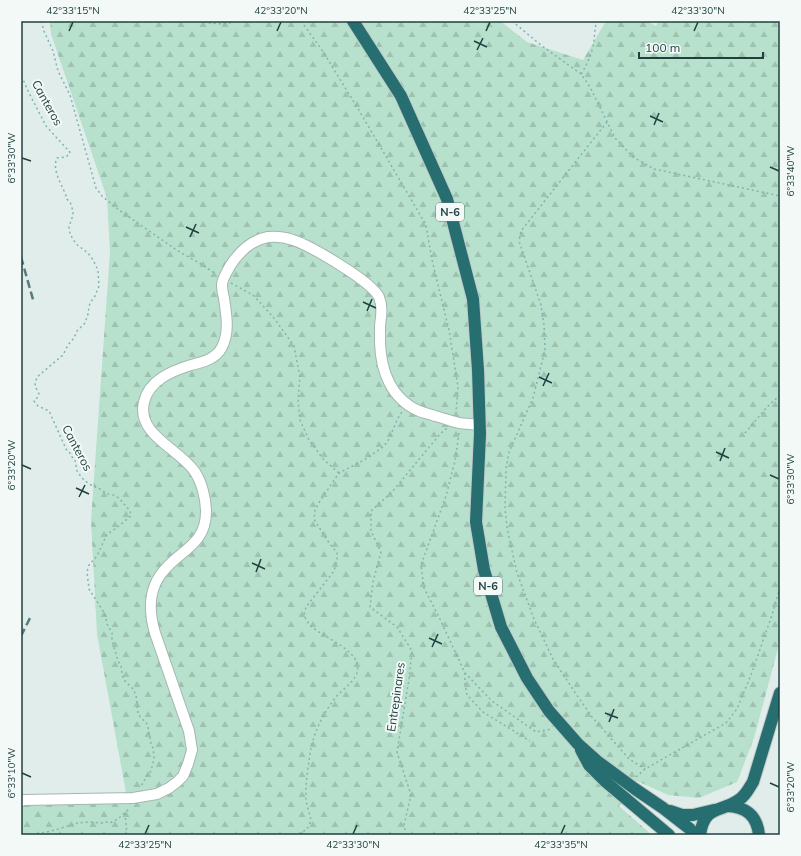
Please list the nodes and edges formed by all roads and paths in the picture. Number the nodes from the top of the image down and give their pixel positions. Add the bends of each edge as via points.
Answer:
1 (42, 21) edge
2 (199, 21) edge
3 (235, 21) edge
4 (301, 21) edge
5 (353, 21) edge
6 (512, 21) edge
7 (597, 21) edge
8 (581, 74) junction
9 (21, 77) edge
10 (607, 122) junction
11 (780, 196) edge
12 (224, 278) junction
13 (780, 395) edge
14 (408, 404) junction
15 (458, 422) junction
16 (480, 425) junction
17 (745, 433) dead end
18 (339, 473) junction
19 (780, 588) edge
20 (465, 673) junction
21 (780, 692) edge
22 (563, 727) junction
23 (530, 742) dead end
24 (578, 744) junction
25 (645, 769) junction
26 (628, 783) junction
27 (137, 798) junction
28 (21, 801) edge
29 (727, 806) junction
30 (663, 808) junction
31 (714, 810) junction
32 (125, 813) junction
33 (38, 835) edge
34 (127, 835) edge
35 (294, 835) edge
36 (406, 835) edge
37 (669, 835) edge
38 (695, 835) edge
39 (700, 835) edge
40 (760, 835) edge

1 - 12 path via 58,71 70,95 96,188 119,210 178,251
2 - 3 path via 213,24
4 - 15 path via 364,118 426,225 449,330 458,388
5 - 16 highway, N-6 via 401,96 447,199 473,299
6 - 8 path
7 - 8 path via 593,46
8 - 10 path
9 - 27 path, Canteros via 46,126 70,152 63,158 57,158 55,163 72,207 70,234 98,270 99,288 88,306 85,323 77,331 63,355 37,377 35,384 39,394 34,401 49,411 82,478 119,498 130,511 131,516 107,534 87,572 89,589 105,614 124,680 136,695 138,714 146,722 153,748 151,771 145,778
10 - 11 path via 615,138 633,157 654,169
10 - 25 path via 521,231 519,241 541,305 545,350 533,398 509,452 505,508 517,573 534,619 553,659 592,717 630,759
12 - 14 street via 236,257 247,246 270,237 283,237 306,245 371,287 379,297 382,310 381,353 385,374 392,389
12 - 18 path via 253,295 294,346 300,377 300,420 324,460
12 - 27 street via 222,285 227,326 222,348 213,358 174,371 156,382 144,401 145,420 152,432 195,472 206,513 200,536 161,574 150,607 155,633 189,731 192,750 183,776 177,782 157,794
13 - 17 path
14 - 15 street
14 - 18 path via 383,447
15 - 16 street
15 - 20 path via 455,461 446,496 421,565 424,588
15 - 36 path, Entrepinares via 440,434 392,492 371,511 371,531 381,552 372,582 370,607 397,627 412,651 397,752 410,795 404,825
16 - 22 highway, N-6 via 476,522 484,570 500,626 527,678
18 - 35 path via 320,500 314,519 336,552 337,560 334,571 306,607 304,615 313,628 351,654 357,661 358,670 355,678 327,709 315,734 306,795 310,825 305,832
19 - 25 path via 737,709 726,723
20 - 22 path via 492,701 536,732
20 - 23 path via 467,695 483,712
21 - 29 highway via 753,782 739,800
22 - 24 highway, N-6
24 - 26 highway, N-6
24 - 37 highway via 589,765 601,778
25 - 26 path
26 - 30 highway, N-6
27 - 28 street
27 - 32 path, Canteros
29 - 31 highway, N-6
29 - 40 highway via 742,808 749,813 755,819
30 - 31 highway, N-6 via 682,815
30 - 38 highway, N-6
31 - 39 highway via 704,821
32 - 33 path, Canteros via 110,823 78,823
32 - 34 path

